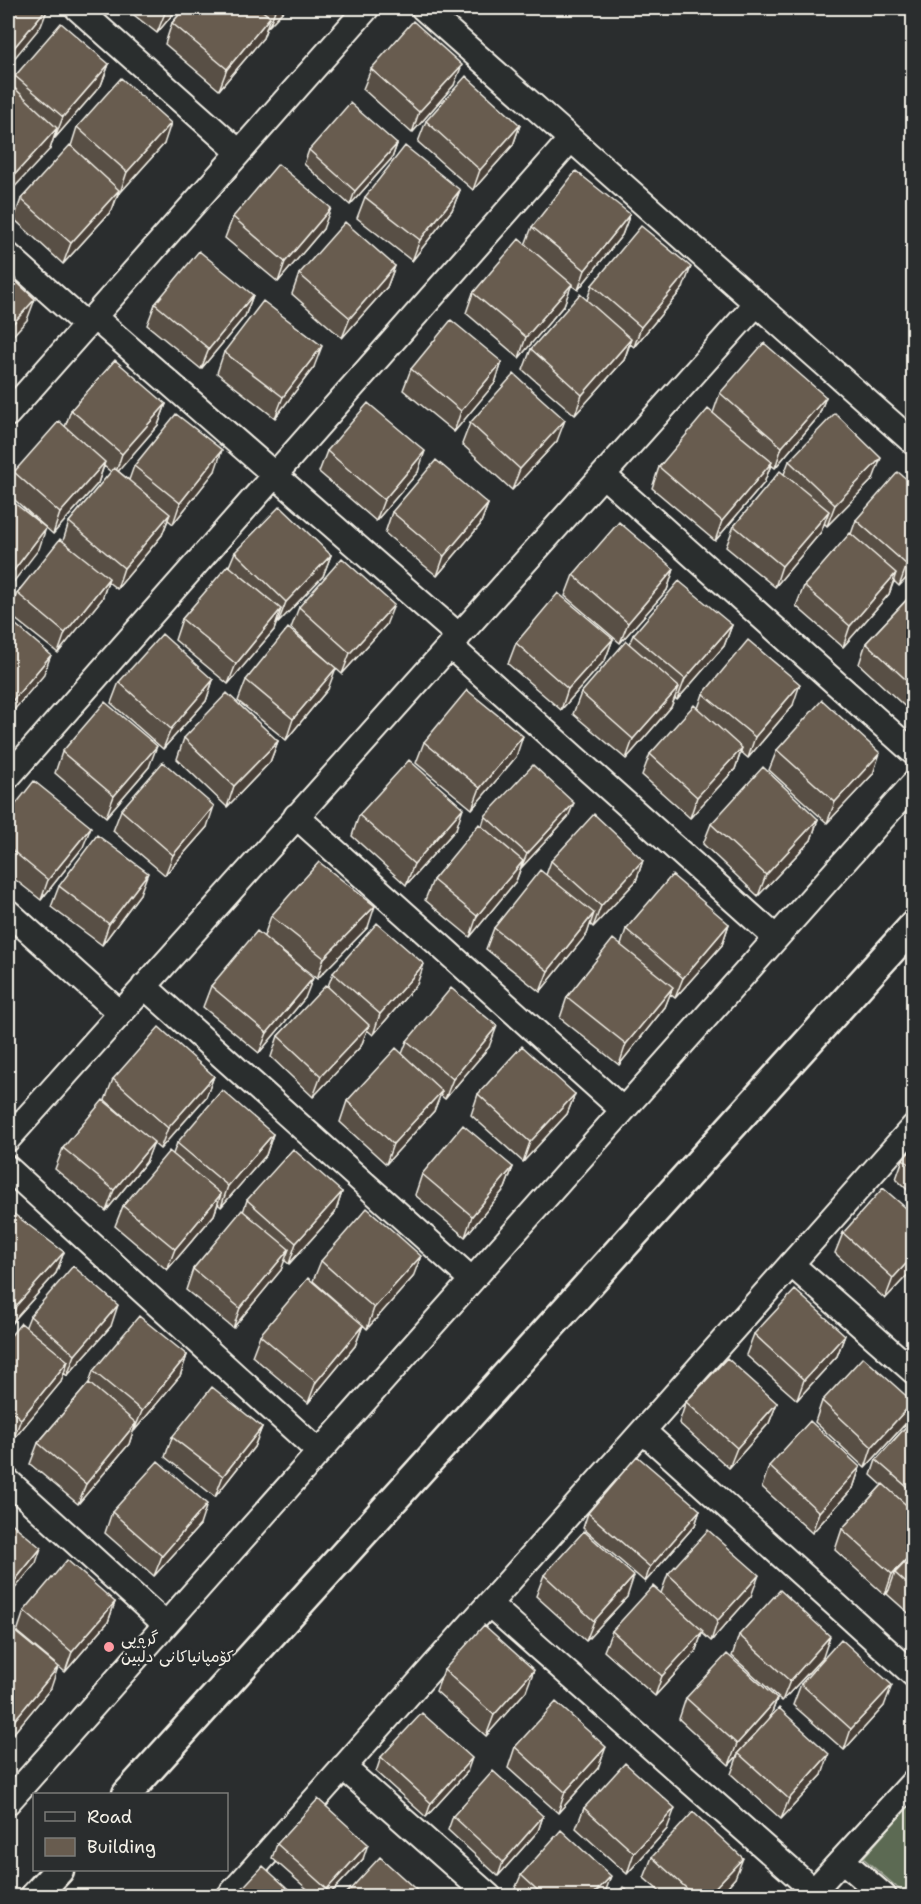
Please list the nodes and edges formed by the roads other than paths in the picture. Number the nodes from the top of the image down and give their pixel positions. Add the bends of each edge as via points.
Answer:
1 (77, 8) edge
2 (367, 8) edge
3 (423, 8) edge
4 (571, 139) junction
5 (239, 152) junction
6 (8, 255) edge
7 (757, 303) junction
8 (90, 321) junction
9 (8, 414) edge
10 (914, 443) edge
11 (603, 474) junction
12 (274, 475) junction
13 (454, 641) junction
14 (914, 753) edge
15 (8, 777) edge
16 (914, 783) edge
17 (296, 816) junction
18 (8, 912) edge
19 (914, 925) edge
20 (776, 938) junction
21 (144, 986) junction
22 (120, 1012) junction
23 (623, 1110) junction
24 (914, 1125) edge
25 (10, 1132) edge
26 (8, 1168) edge
27 (791, 1264) junction
28 (472, 1280) junction
29 (914, 1372) edge
30 (643, 1431) junction
31 (319, 1452) junction
32 (8, 1481) edge
33 (489, 1604) junction
34 (165, 1624) junction
35 (914, 1675) edge
36 (343, 1767) junction
37 (914, 1781) edge
38 (128, 1793) edge
39 (9, 1796) edge
40 (842, 1860) junction
41 (57, 1871) edge
42 (812, 1894) edge
43 (35, 1896) edge
44 (229, 1896) edge
45 (489, 1896) edge
46 (884, 1896) edge

1 - 5 street
2 - 5 street
3 - 4 street
4 - 7 street
4 - 12 street
5 - 8 street
6 - 8 street
7 - 10 street
7 - 11 street
8 - 9 street
8 - 12 street
11 - 13 street
11 - 14 street
12 - 13 street
12 - 15 street
13 - 17 street
13 - 20 street
16 - 20 street
17 - 21 street
17 - 23 street
18 - 22 street
19 - 38 street
20 - 23 street
21 - 22 street
21 - 28 street
22 - 25 street
23 - 28 street
24 - 27 street
26 - 31 street
27 - 29 street
27 - 30 street
28 - 31 street
30 - 33 street
30 - 35 street
31 - 34 street
32 - 34 street
33 - 36 street
33 - 42 street
34 - 39 street
36 - 44 street
36 - 45 street
37 - 40 street
40 - 42 street
40 - 46 street
41 - 43 street

